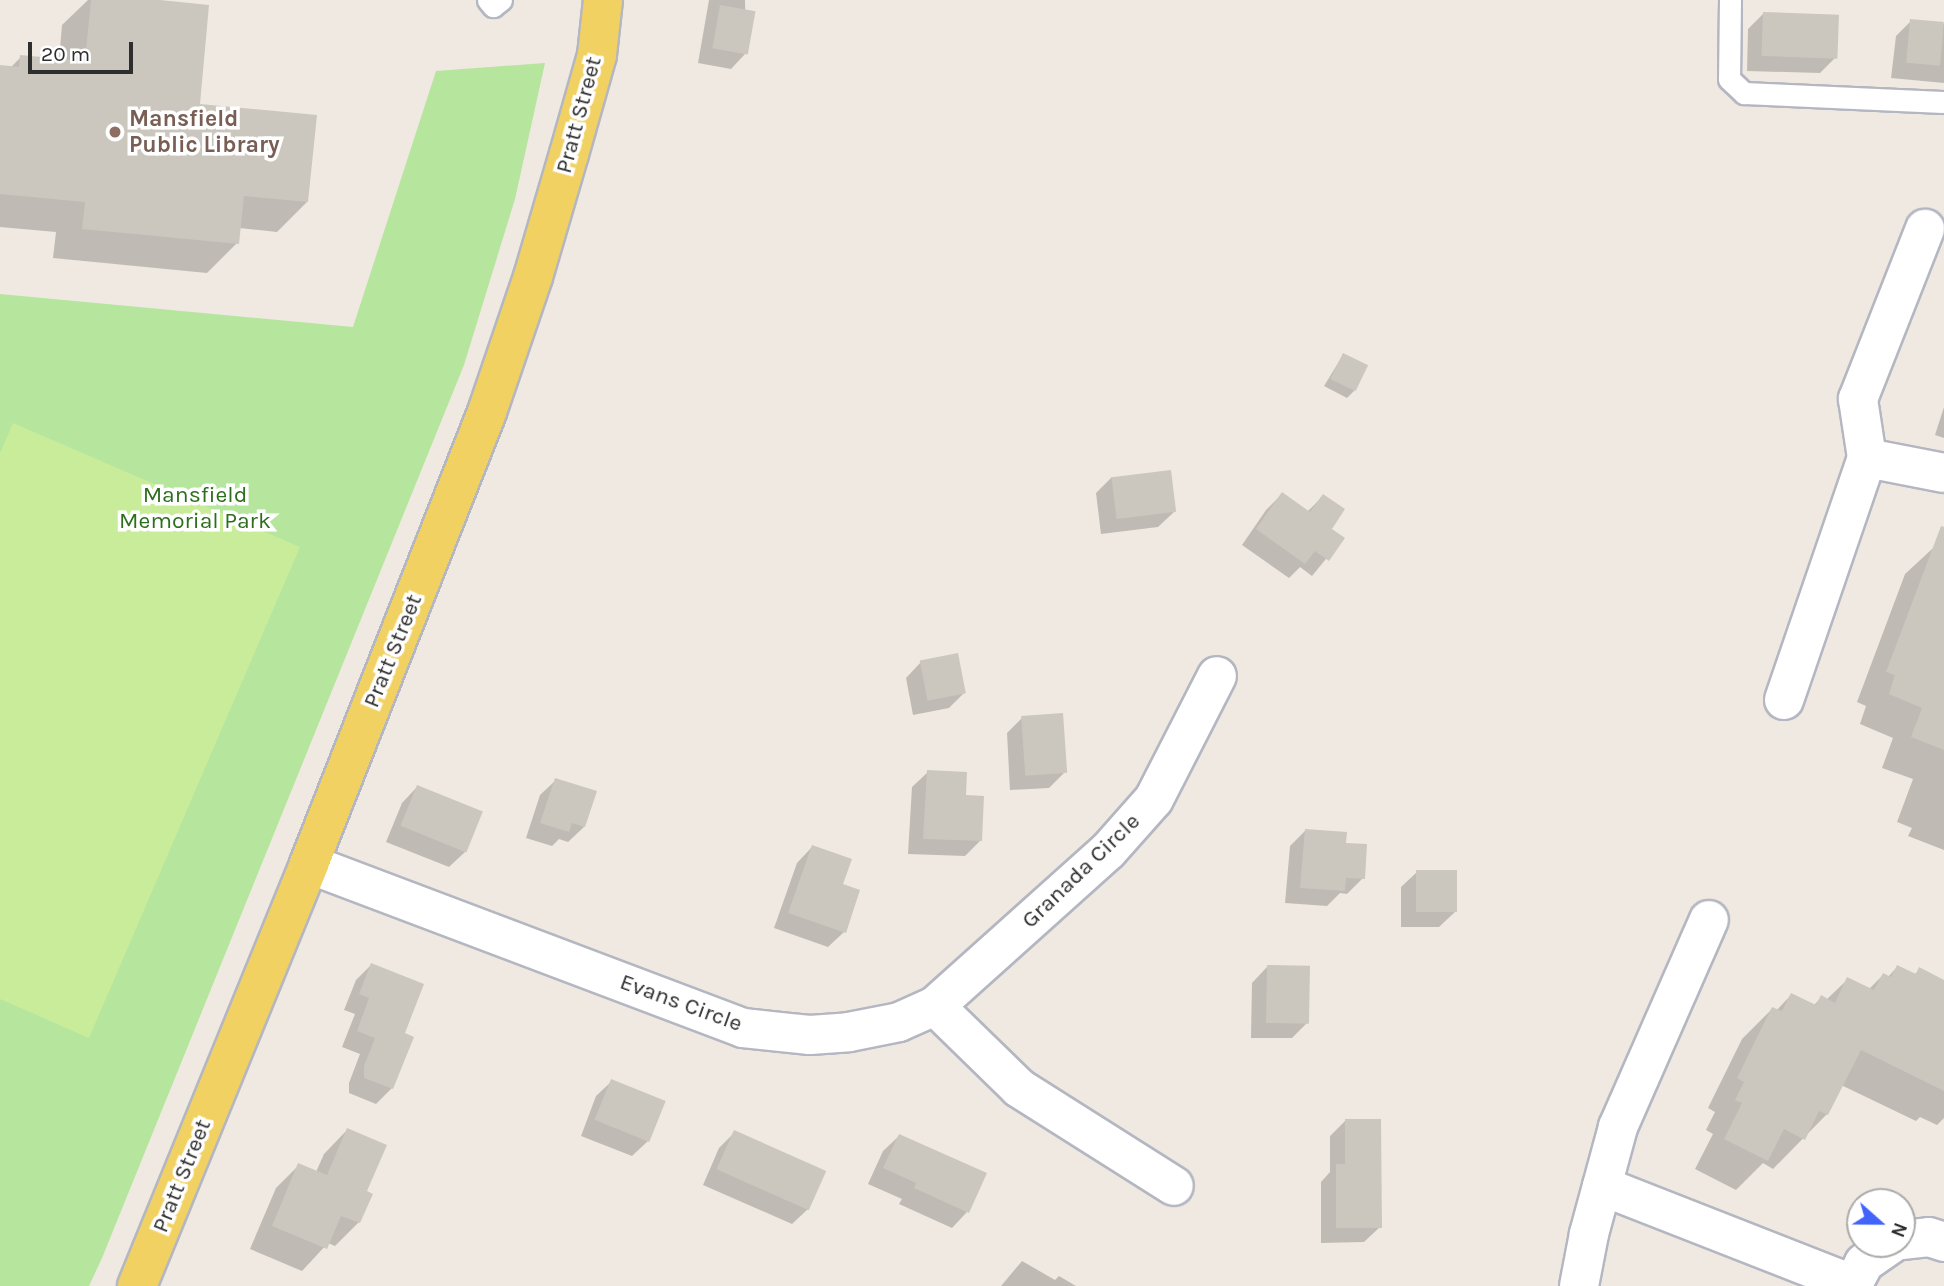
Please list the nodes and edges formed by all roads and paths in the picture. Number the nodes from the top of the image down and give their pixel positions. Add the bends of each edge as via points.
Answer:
1 (488, 0) edge
2 (500, 0) edge
3 (603, 0) edge
4 (1730, 0) edge
5 (1943, 102) edge
6 (1925, 229) dead end
7 (1867, 458) junction
8 (1944, 473) edge
9 (1217, 676) dead end
10 (1784, 700) dead end
11 (309, 864) junction
12 (1709, 920) dead end
13 (934, 1006) junction
14 (1174, 1186) dead end
15 (1602, 1186) junction
16 (1916, 1238) edge
17 (1944, 1242) edge
18 (1871, 1258) edge
19 (1852, 1285) edge
20 (138, 1286) edge
21 (1579, 1286) edge

1 - 2 lane via 494,6
3 - 11 main road, Pratt Street via 597,55 533,277 487,412
4 - 5 lane via 1729,79 1744,93
6 - 7 street via 1858,399
7 - 8 street
7 - 10 street
9 - 13 street, Granada Circle via 1154,799 1108,851
11 - 13 street, Evans Circle via 743,1028 810,1035 849,1032 899,1022
11 - 20 main road, Pratt Street
12 - 15 street via 1618,1127
13 - 14 street via 1019,1088
15 - 19 street
15 - 21 street
16 - 17 street
18 - 19 street

